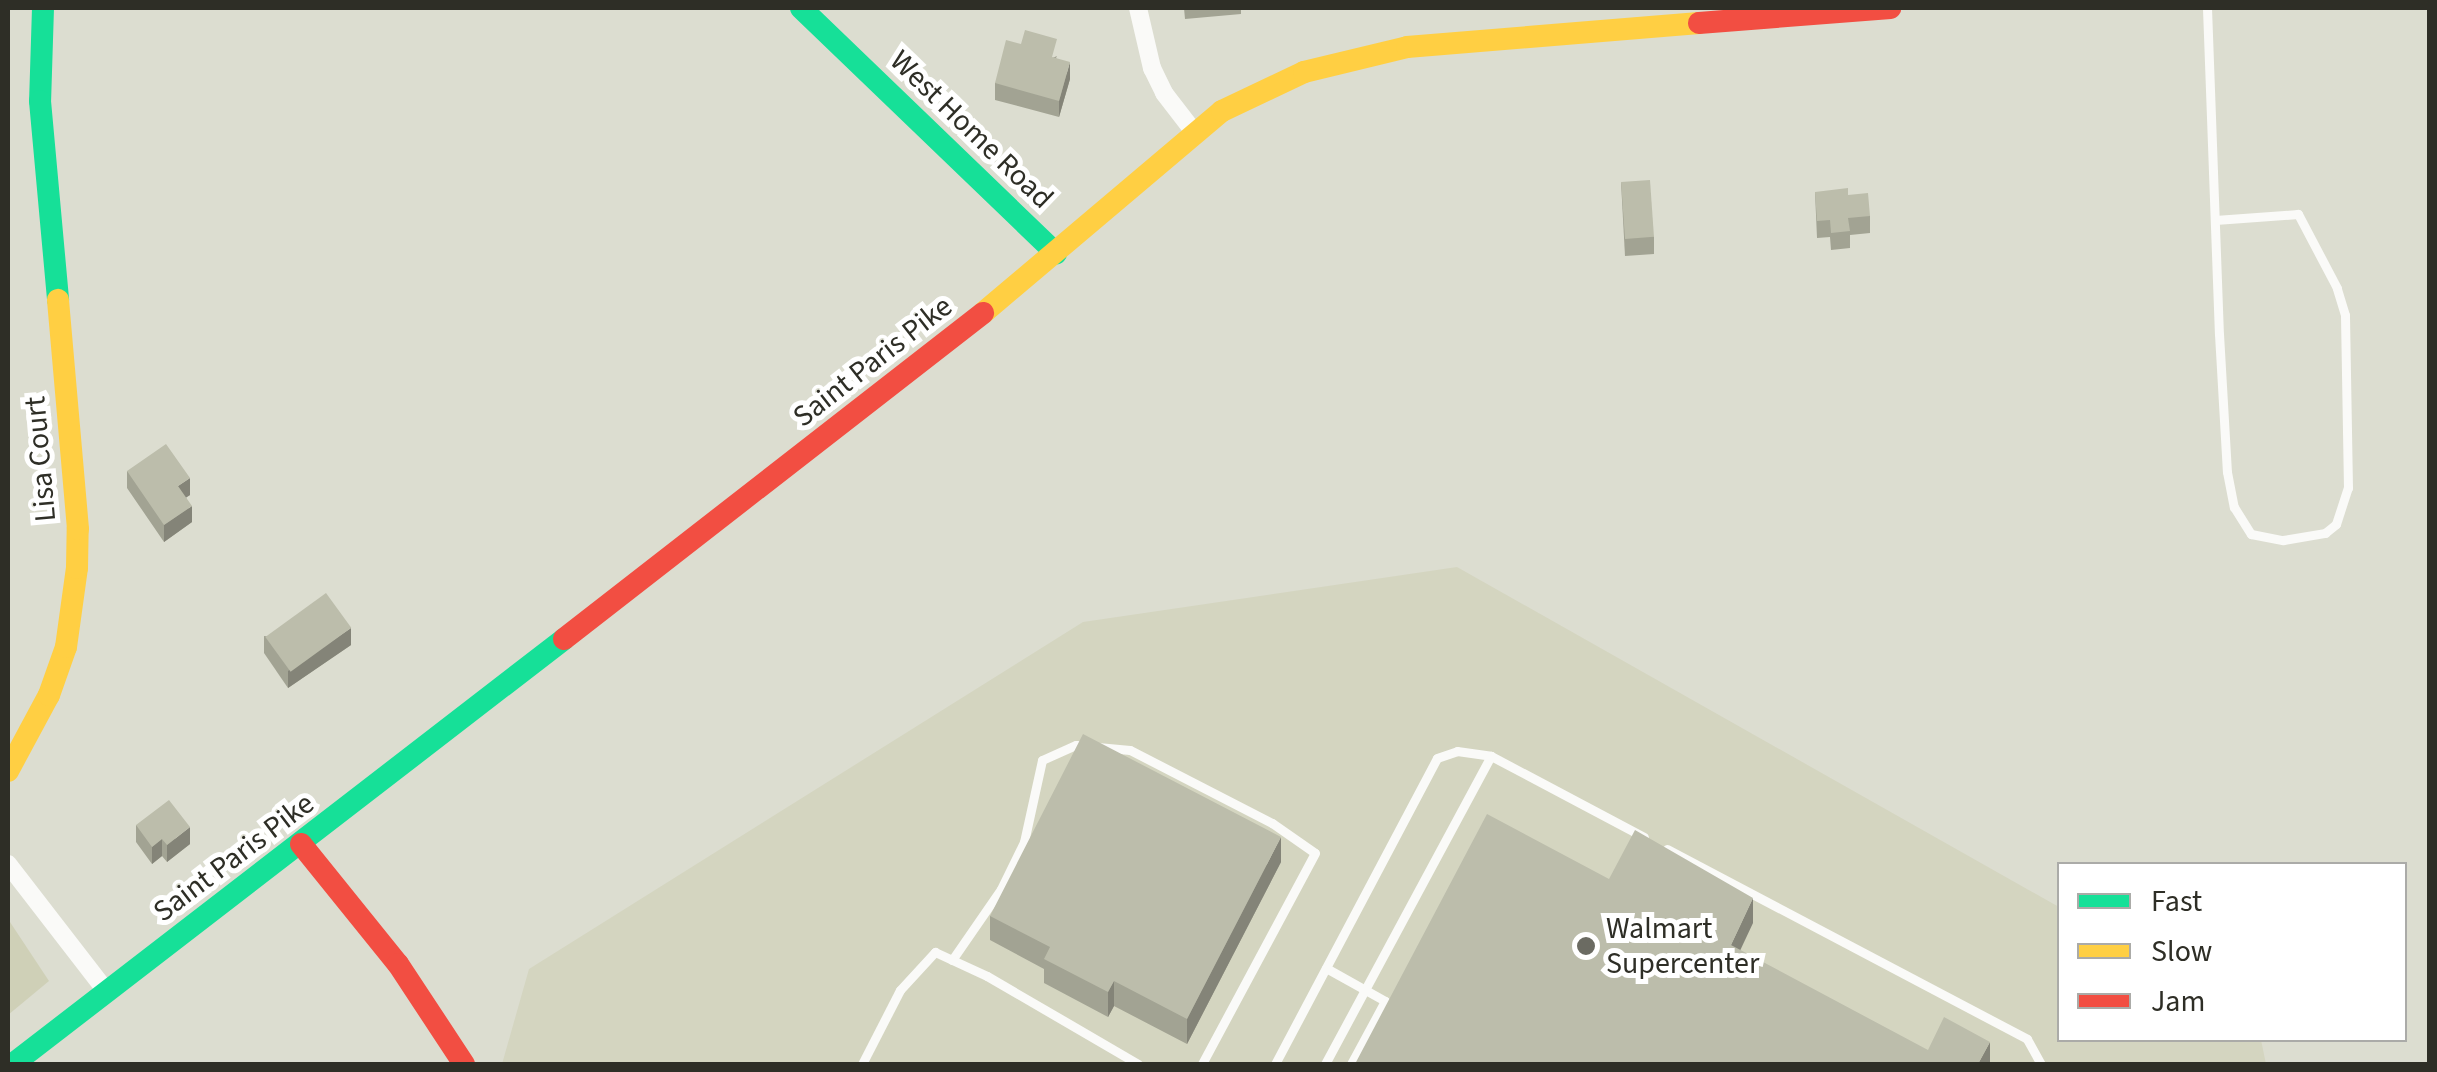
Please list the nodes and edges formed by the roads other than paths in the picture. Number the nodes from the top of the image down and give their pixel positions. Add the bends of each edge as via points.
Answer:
1 (43, 8) edge
2 (801, 8) edge
3 (1138, 8) edge
4 (1890, 8) edge
5 (2208, 8) edge
6 (1783, 12) edge
7 (1194, 132) junction
8 (2214, 220) junction
9 (1056, 253) junction
10 (1492, 756) junction
11 (8, 772) edge
12 (301, 844) junction
13 (8, 864) edge
14 (952, 960) junction
15 (1326, 968) junction
16 (1365, 990) junction
17 (107, 992) junction
18 (1132, 1063) edge
19 (13, 1064) edge
20 (464, 1064) edge
21 (862, 1064) edge
22 (1202, 1064) edge
23 (1275, 1064) edge
24 (1325, 1064) edge
25 (1350, 1064) edge
26 (2041, 1064) edge

1 - 11 street, Lisa Court via 40,101 77,568 66,646 49,695
2 - 9 street, West Home Road
3 - 7 street via 1152,68
4 - 6 street, Saint Paris Pike
5 - 8 lane
6 - 7 street, Saint Paris Pike via 1357,56 1260,91
7 - 9 street, Saint Paris Pike
8 - 8 lane via 2234,506 2251,534 2284,540 2325,533 2336,524 2348,488 2346,338 2337,288 2298,214
9 - 12 street, Saint Paris Pike
10 - 15 lane via 1457,750 1437,758
10 - 16 lane
10 - 26 lane via 2027,1039
12 - 17 street, Saint Paris Pike
12 - 20 street via 398,964
13 - 17 street
14 - 18 lane
14 - 21 lane via 935,952 900,990
14 - 22 lane via 1024,842 1042,760 1076,745 1130,750 1272,822 1314,854
15 - 16 lane
15 - 23 lane
16 - 24 lane
16 - 25 lane via 1385,1001
17 - 19 street, Saint Paris Pike

